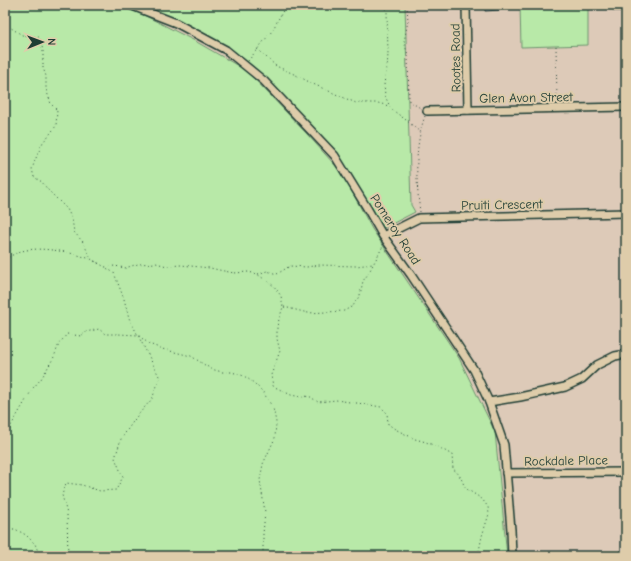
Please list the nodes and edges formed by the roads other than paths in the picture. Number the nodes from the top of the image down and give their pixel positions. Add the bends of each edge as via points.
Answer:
1 (130, 5) edge
2 (466, 5) edge
3 (626, 107) edge
4 (468, 110) junction
5 (427, 111) road end
6 (626, 213) edge
7 (385, 239) junction
8 (626, 354) edge
9 (489, 402) junction
10 (626, 472) edge
11 (506, 473) junction
12 (512, 556) edge

1 - 7 street, Pomeroy Road via 176,23 226,50 264,81 335,156
2 - 4 street, Rootes Road
3 - 4 street, Glen Avon Street
4 - 5 street, Glen Avon Street
6 - 7 street, Pruiti Crescent via 420,218
7 - 9 street, Pomeroy Road via 474,370
8 - 9 street via 615,356 597,365 582,379 565,387
9 - 11 street, Pomeroy Road via 504,445
10 - 11 street, Rockdale Place
11 - 12 street, Pomeroy Road

